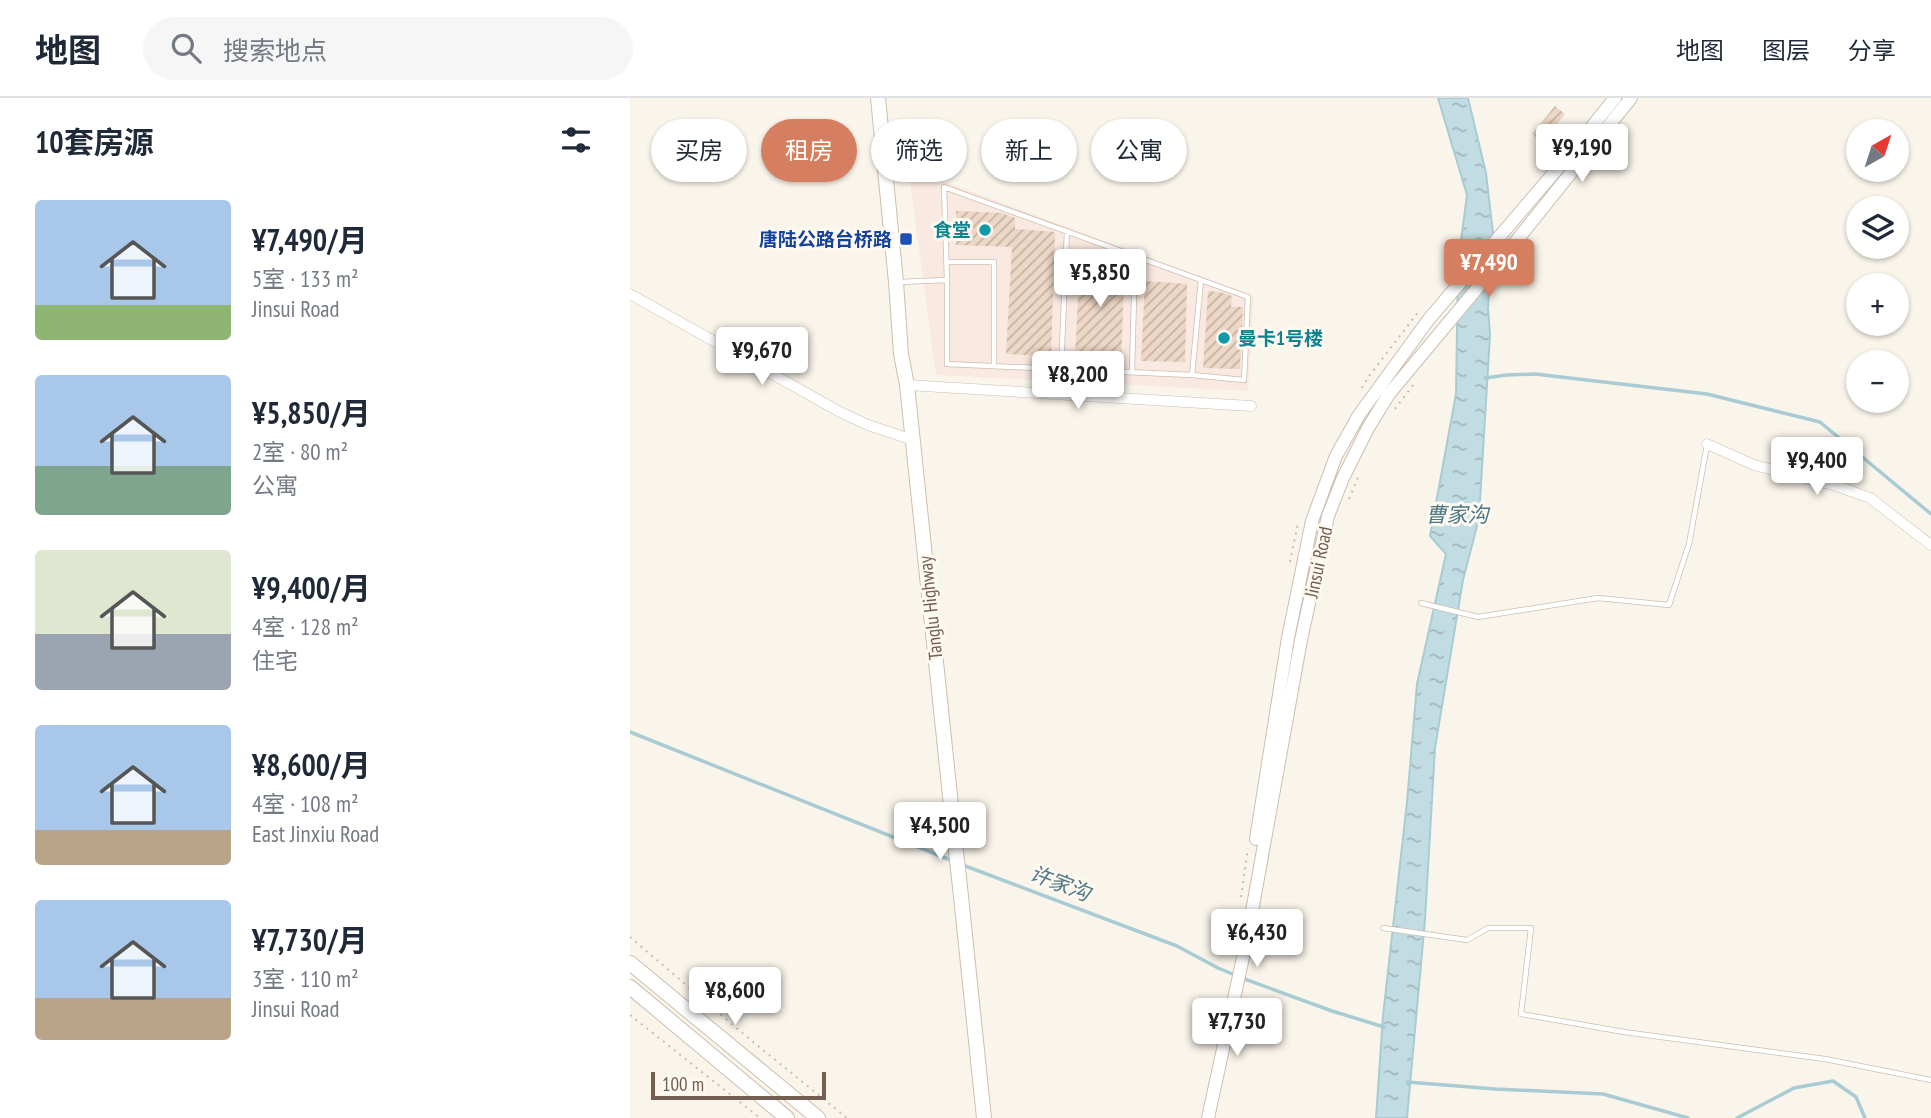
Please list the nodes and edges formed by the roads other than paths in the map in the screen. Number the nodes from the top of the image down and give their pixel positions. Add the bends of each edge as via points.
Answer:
1 (878, 98) edge
2 (1615, 98) edge
3 (1631, 98) edge
4 (1528, 202) junction
5 (1538, 212) junction
6 (1067, 231) junction
7 (1135, 256) junction
8 (947, 262) junction
9 (947, 280) junction
10 (1201, 280) junction
11 (896, 282) junction
12 (630, 294) edge
13 (994, 366) junction
14 (1061, 369) junction
15 (1132, 372) junction
16 (1192, 375) junction
17 (907, 385) junction
18 (1251, 406) dead end
19 (913, 440) junction
20 (1707, 444) joint
21 (1931, 545) edge
22 (1421, 603) dead end
23 (1384, 928) dead end
24 (1244, 938) junction
25 (630, 963) edge
26 (630, 987) edge
27 (1232, 990) junction
28 (1931, 1080) edge
29 (788, 1118) edge
30 (818, 1118) edge
31 (984, 1118) edge
32 (1201, 1118) edge
33 (1208, 1118) edge

1 - 11 main road, Tanglu Highway
2 - 4 street, Jinsui Road
3 - 5 street, Jinsui Road
4 - 5 street
4 - 24 street, Jinsui Road via 1429,319 1359,415 1336,456 1312,521 1288,638
5 - 24 street, Jinsui Road via 1390,394 1343,478 1328,516 1301,640
6 - 7 lane
6 - 8 lane via 944,187
6 - 14 lane
7 - 10 lane
7 - 15 lane
8 - 9 lane
8 - 13 lane via 994,262
9 - 11 lane
9 - 13 lane via 947,363
10 - 16 lane
10 - 16 lane via 1248,297 1244,380
11 - 17 main road, Tanglu Highway
12 - 19 street via 840,412
13 - 14 lane
14 - 15 lane
15 - 16 lane
17 - 18 street
17 - 19 main road, Tanglu Highway
19 - 31 main road, Tanglu Highway, bridge
20 - 21 street via 1754,465 1870,498
20 - 22 lane via 1689,544 1669,605 1598,598 1478,617
23 - 28 lane via 1467,940 1488,928 1531,928 1521,1014 1825,1059
24 - 27 street, Jinsui Road
25 - 30 main road
26 - 29 main road
27 - 32 street, Jinsui Road
27 - 33 street, Jinsui Road

